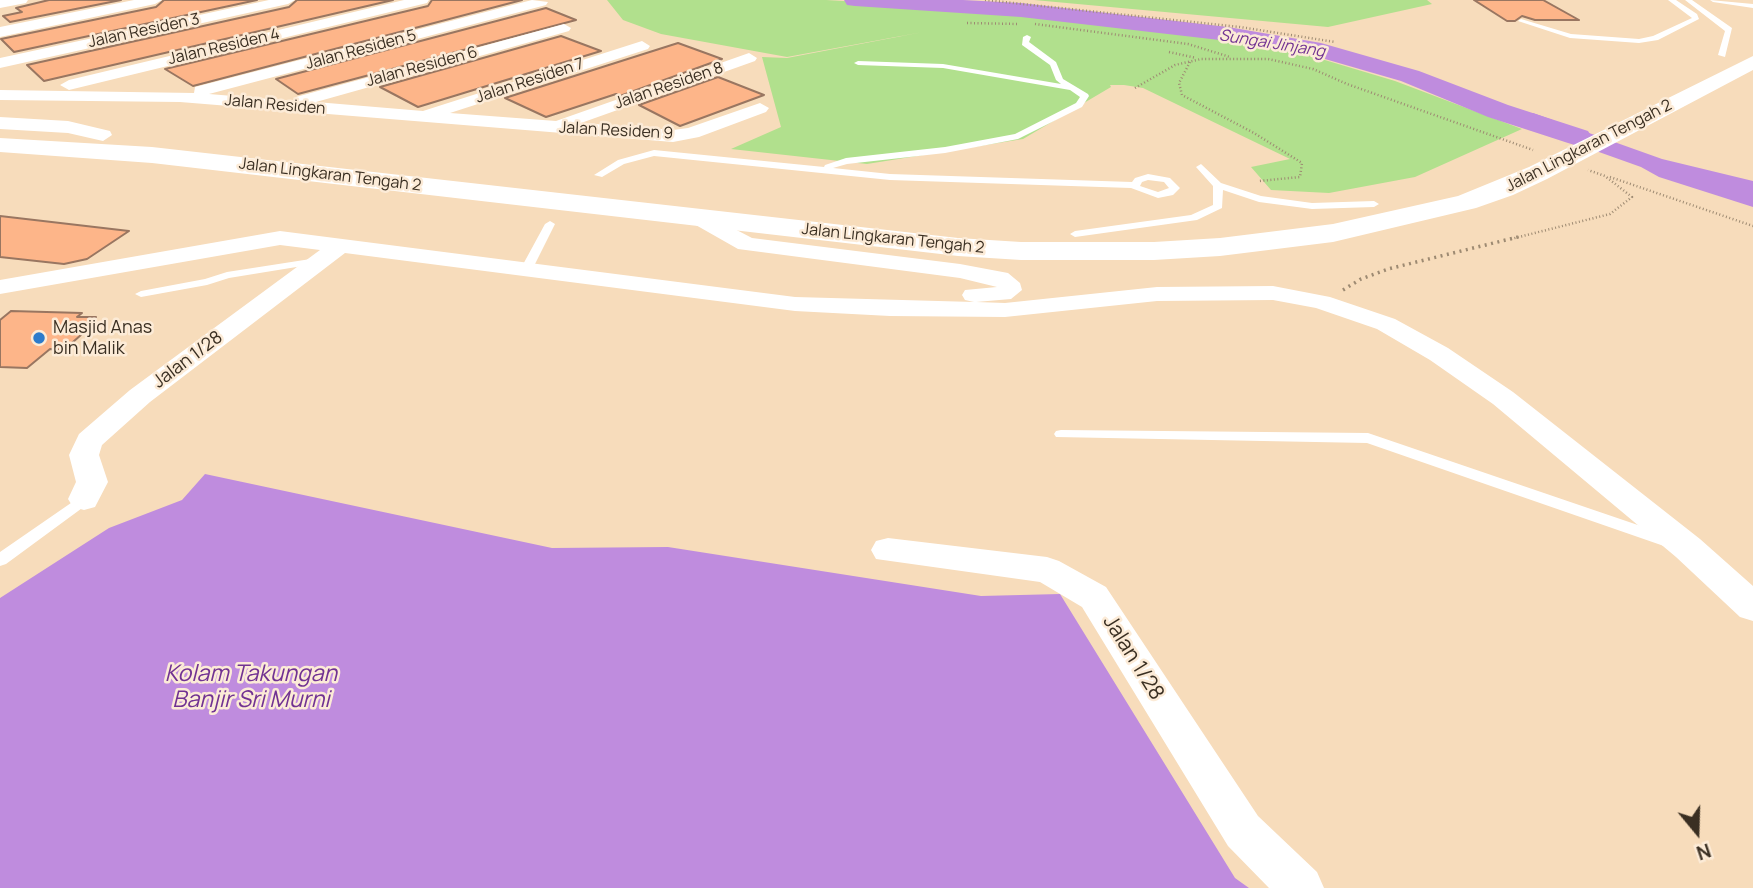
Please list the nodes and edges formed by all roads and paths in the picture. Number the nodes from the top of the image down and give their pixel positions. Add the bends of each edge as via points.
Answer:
1 (21, 0) edge
2 (155, 0) edge
3 (288, 0) edge
4 (422, 0) edge
5 (985, 0) edge
6 (1671, 0) edge
7 (1688, 0) edge
8 (1713, 0) edge
9 (1734, 0) edge
10 (541, 2) dead end
11 (0, 4) edge
12 (1753, 6) edge
13 (1521, 20) dead end
14 (967, 23) dead end
15 (1021, 24) dead end
16 (1035, 24) dead end
17 (564, 28) dead end
18 (0, 32) edge
19 (1027, 37) dead end
20 (1753, 40) edge
21 (1335, 42) dead end
22 (642, 46) dead end
23 (1169, 52) dead end
24 (1722, 55) junction
25 (749, 58) dead end
26 (1234, 58) junction
27 (1201, 59) junction
28 (1191, 61) junction
29 (1753, 62) edge
30 (0, 63) edge
31 (858, 63) dead end
32 (1699, 66) dead end
33 (1135, 88) dead end
34 (1073, 89) junction
35 (0, 95) edge
36 (28, 95) junction
37 (180, 97) junction
38 (1631, 100) dead end
39 (281, 107) junction
40 (760, 108) dead end
41 (417, 117) junction
42 (0, 123) edge
43 (1584, 123) dead end
44 (551, 127) junction
45 (0, 132) edge
46 (103, 135) junction
47 (0, 145) edge
48 (1513, 159) dead end
49 (1540, 163) junction
50 (1201, 167) dead end
51 (1580, 167) dead end
52 (823, 168) junction
53 (599, 175) dead end
54 (1605, 176) junction
55 (1135, 185) dead end
56 (1218, 185) junction
57 (1374, 204) junction
58 (702, 219) junction
59 (550, 224) dead end
60 (1753, 226) edge
61 (1075, 234) junction
62 (341, 245) junction
63 (317, 261) junction
64 (526, 270) junction
65 (634, 283) junction
66 (0, 287) edge
67 (141, 294) dead end
68 (1321, 302) junction
69 (1061, 434) dead end
70 (84, 499) joint
71 (1688, 548) junction
72 (888, 550) dead end
73 (0, 560) edge
74 (1753, 607) edge
75 (1301, 888) edge

1 - 11 street
2 - 18 street
3 - 30 street, Jalan Residen 3
4 - 36 street, Jalan Residen 4
5 - 21 path via 1240,27
6 - 13 lane via 1696,19 1655,38 1623,42 1570,36
7 - 24 lane via 1729,30
8 - 12 lane
9 - 12 lane
10 - 37 street, Jalan Residen 5
14 - 15 path
16 - 26 path via 1188,44
17 - 39 street, Jalan Residen 6
19 - 34 lane via 1025,43 1053,64 1060,80
20 - 24 highway
22 - 41 street, Jalan Residen 7
23 - 27 path
24 - 32 highway
25 - 44 street, Jalan Residen 8
26 - 27 path
26 - 49 path via 1268,59 1313,69
27 - 28 path
28 - 33 path
28 - 56 path via 1179,83 1182,95 1302,163 1300,177
29 - 49 highway, Jalan Lingkaran Tengah 2 via 1656,112
31 - 34 lane via 943,66
34 - 52 lane via 1085,96 1079,105 1018,136
35 - 36 street, Jalan Residen
36 - 37 street, Jalan Residen
37 - 39 street, Jalan Residen
38 - 43 highway, Jalan Lingkaran Tengah 2
39 - 41 street, Jalan Residen
40 - 44 street, Jalan Residen 9 via 685,135
41 - 44 street, Jalan Residen
42 - 46 street via 68,127
45 - 46 highway, Jalan Lingkaran Tengah 2
46 - 61 highway, Jalan Lingkaran Tengah 2 via 908,224
47 - 58 highway, Jalan Lingkaran Tengah 2 via 152,155
48 - 57 highway, Jalan Lingkaran Tengah 2 via 1436,190
49 - 58 highway, Jalan Lingkaran Tengah 2 via 1504,189 1378,224 1280,240 1167,250 958,247
50 - 56 lane
51 - 54 path
52 - 53 lane via 654,153 621,162
52 - 55 lane via 890,177
54 - 60 path
54 - 68 path via 1632,197 1610,214 1388,269
56 - 57 lane via 1281,203
56 - 61 lane via 1218,206 1193,218
57 - 61 highway, Jalan Lingkaran Tengah 2 via 1264,224
58 - 65 street via 746,244 960,271 1000,278 1010,290 989,295
59 - 64 lane
62 - 63 street, Jalan 1/28
62 - 64 street
62 - 66 street via 268,239
63 - 67 lane
63 - 70 street, Jalan 1/28 via 89,440 84,455 92,482
64 - 65 street
65 - 68 street via 795,304 890,309 1005,310 1170,294 1273,292
68 - 71 street via 1387,324 1450,361 1503,398
69 - 71 lane via 1368,438
70 - 73 lane
71 - 74 street
72 - 75 street, Jalan 1/28 via 1047,570 1094,597 1243,831

